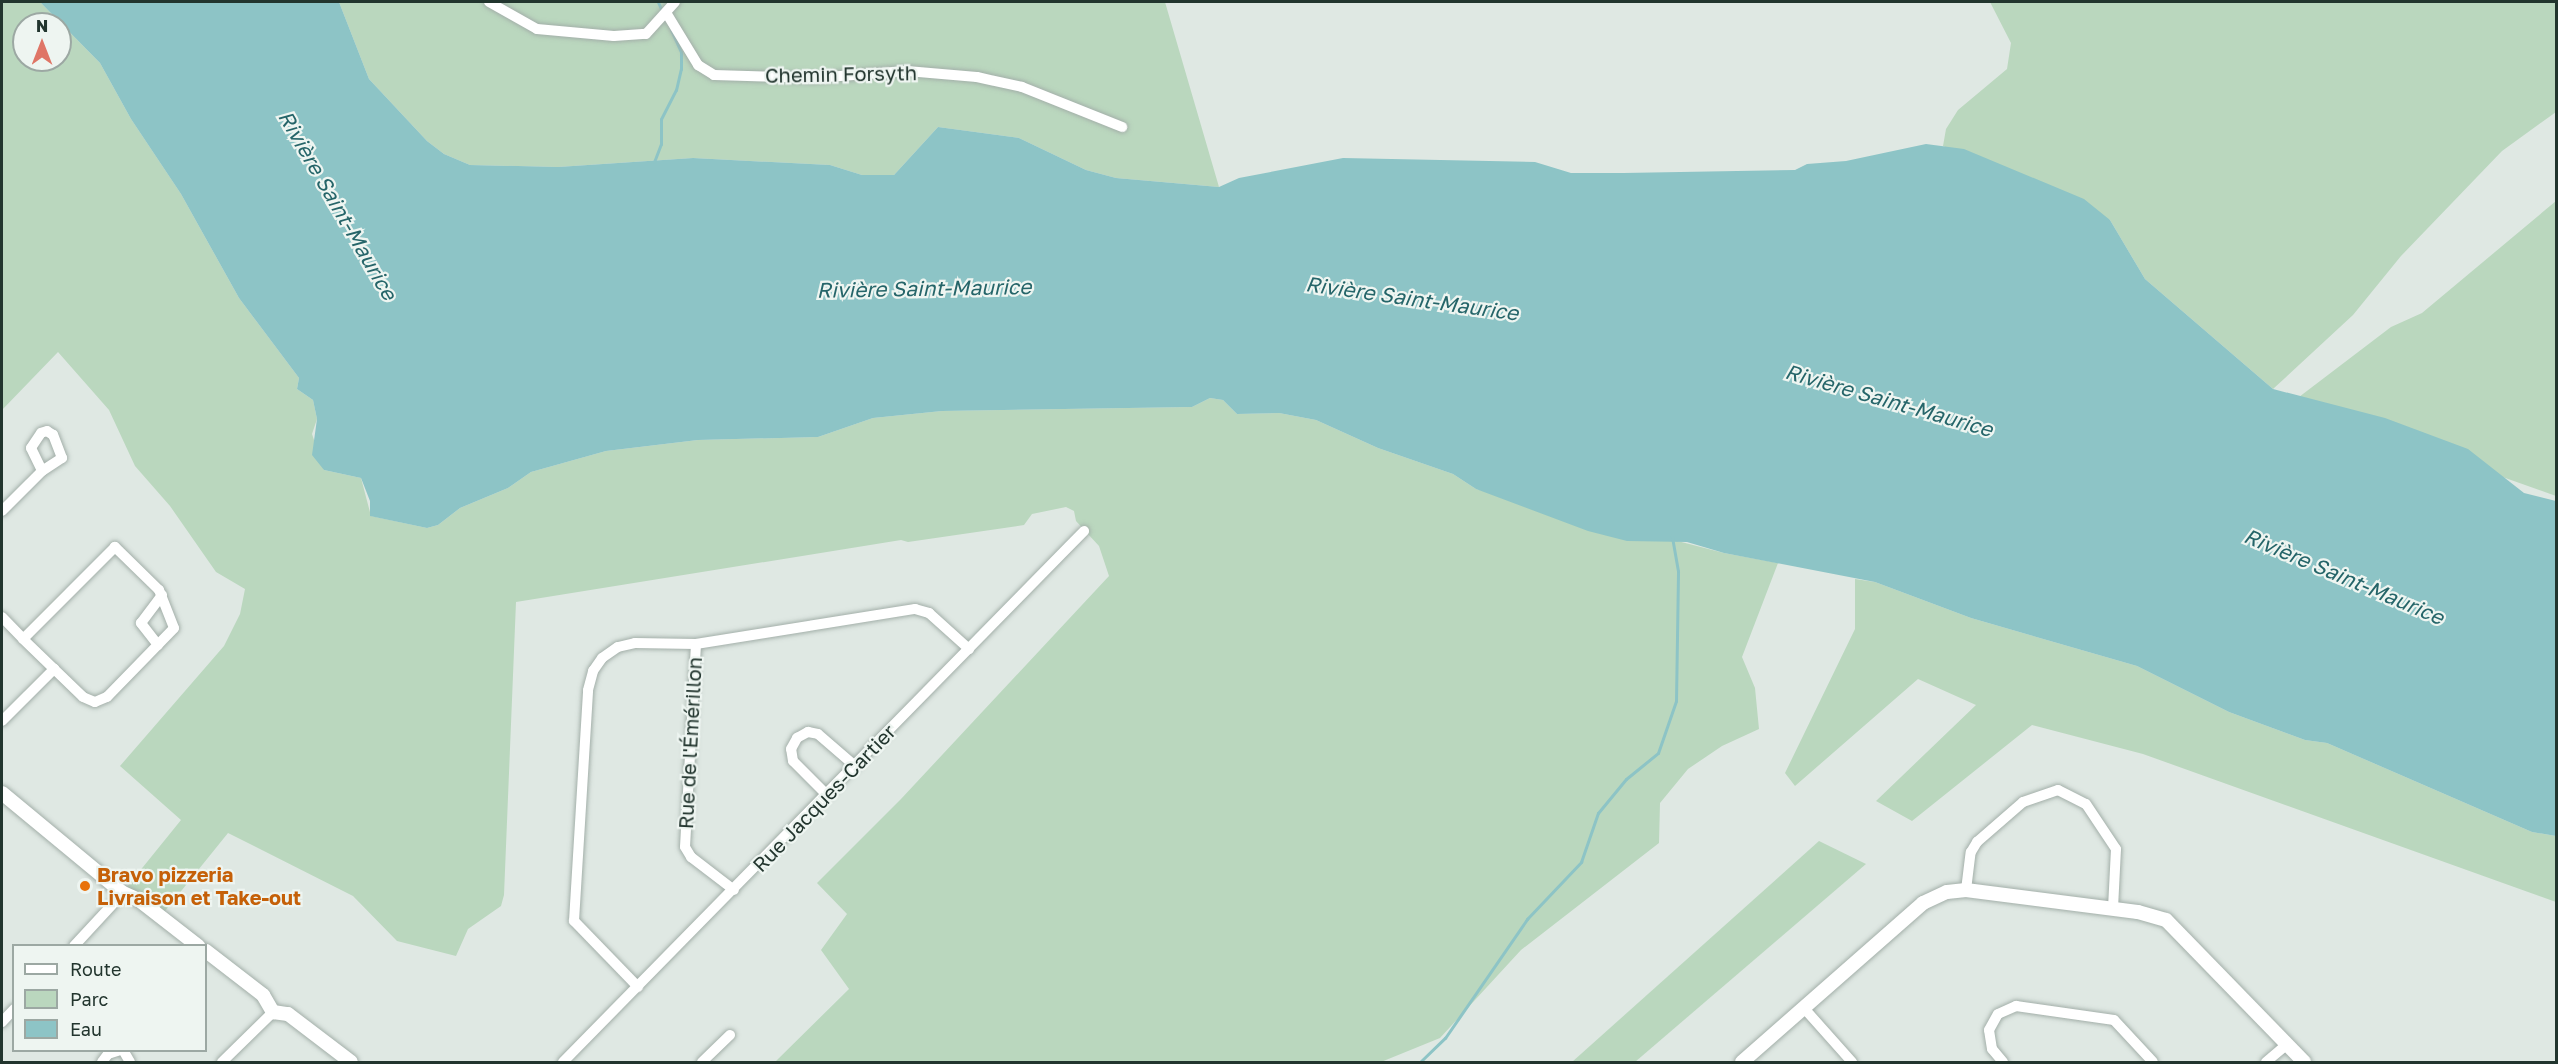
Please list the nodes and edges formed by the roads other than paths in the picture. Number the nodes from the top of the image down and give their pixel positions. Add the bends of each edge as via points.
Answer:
1 (489, 2) edge
2 (675, 2) edge
3 (667, 14) junction
4 (1122, 127) dead end
5 (42, 471) dead end
6 (2, 511) edge
7 (1084, 531) dead end
8 (162, 595) junction
9 (2, 617) edge
10 (23, 639) junction
11 (696, 644) junction
12 (158, 645) junction
13 (969, 650) junction
14 (54, 669) junction
15 (2, 721) edge
16 (855, 766) junction
17 (2, 793) edge
18 (827, 795) junction
19 (734, 890) junction
20 (1966, 890) junction
21 (123, 893) junction
22 (2113, 909) junction
23 (75, 944) edge
24 (197, 944) edge
25 (207, 952) edge
26 (638, 987) junction
27 (1803, 1007) junction
28 (273, 1012) junction
29 (730, 1035) dead end
30 (2285, 1046) junction
31 (114, 1052) edge
32 (102, 1062) edge
33 (222, 1062) edge
34 (351, 1062) edge
35 (562, 1062) edge
36 (702, 1062) edge
37 (1742, 1062) edge
38 (1852, 1062) edge
39 (2003, 1062) edge
40 (2153, 1062) edge
41 (2266, 1062) edge
42 (2304, 1062) edge

1 - 3 street via 537,29 614,36 646,34
2 - 3 street
3 - 4 street, Chemin Forsyth via 698,65 714,75 814,78 907,71 977,77 1022,87
5 - 6 street
7 - 13 street, Rue Jacques-Cartier
8 - 10 street via 115,548
8 - 12 street via 174,628
8 - 12 street via 141,623
9 - 10 street
10 - 14 street
11 - 13 street via 918,609 932,614
11 - 19 street, Rue de l'Émérillon via 685,847 691,857
11 - 26 street via 634,643 618,647 598,662 589,683 574,921
12 - 14 street via 99,702 86,700
13 - 16 street, Rue Jacques-Cartier
14 - 15 street
16 - 18 street, Rue Jacques-Cartier
16 - 18 street via 818,734 805,733 797,738 791,749 793,761
17 - 21 street
18 - 19 street, Rue Jacques-Cartier
19 - 26 street, Rue Jacques-Cartier
20 - 22 street
20 - 22 street via 1971,852 1977,842 2023,802 2058,790 2086,804 2116,849
20 - 27 street via 1951,891 1923,903
21 - 23 street
21 - 24 street via 139,900
22 - 30 street via 2150,915 2175,926
25 - 28 street via 263,995
26 - 35 street, Rue Jacques-Cartier
27 - 37 street
27 - 38 street
28 - 33 street
28 - 34 street via 288,1014
29 - 36 street
30 - 41 street
30 - 42 street
31 - 32 street
39 - 40 street via 1992,1049 1989,1030 1998,1014 2016,1006 2115,1020

